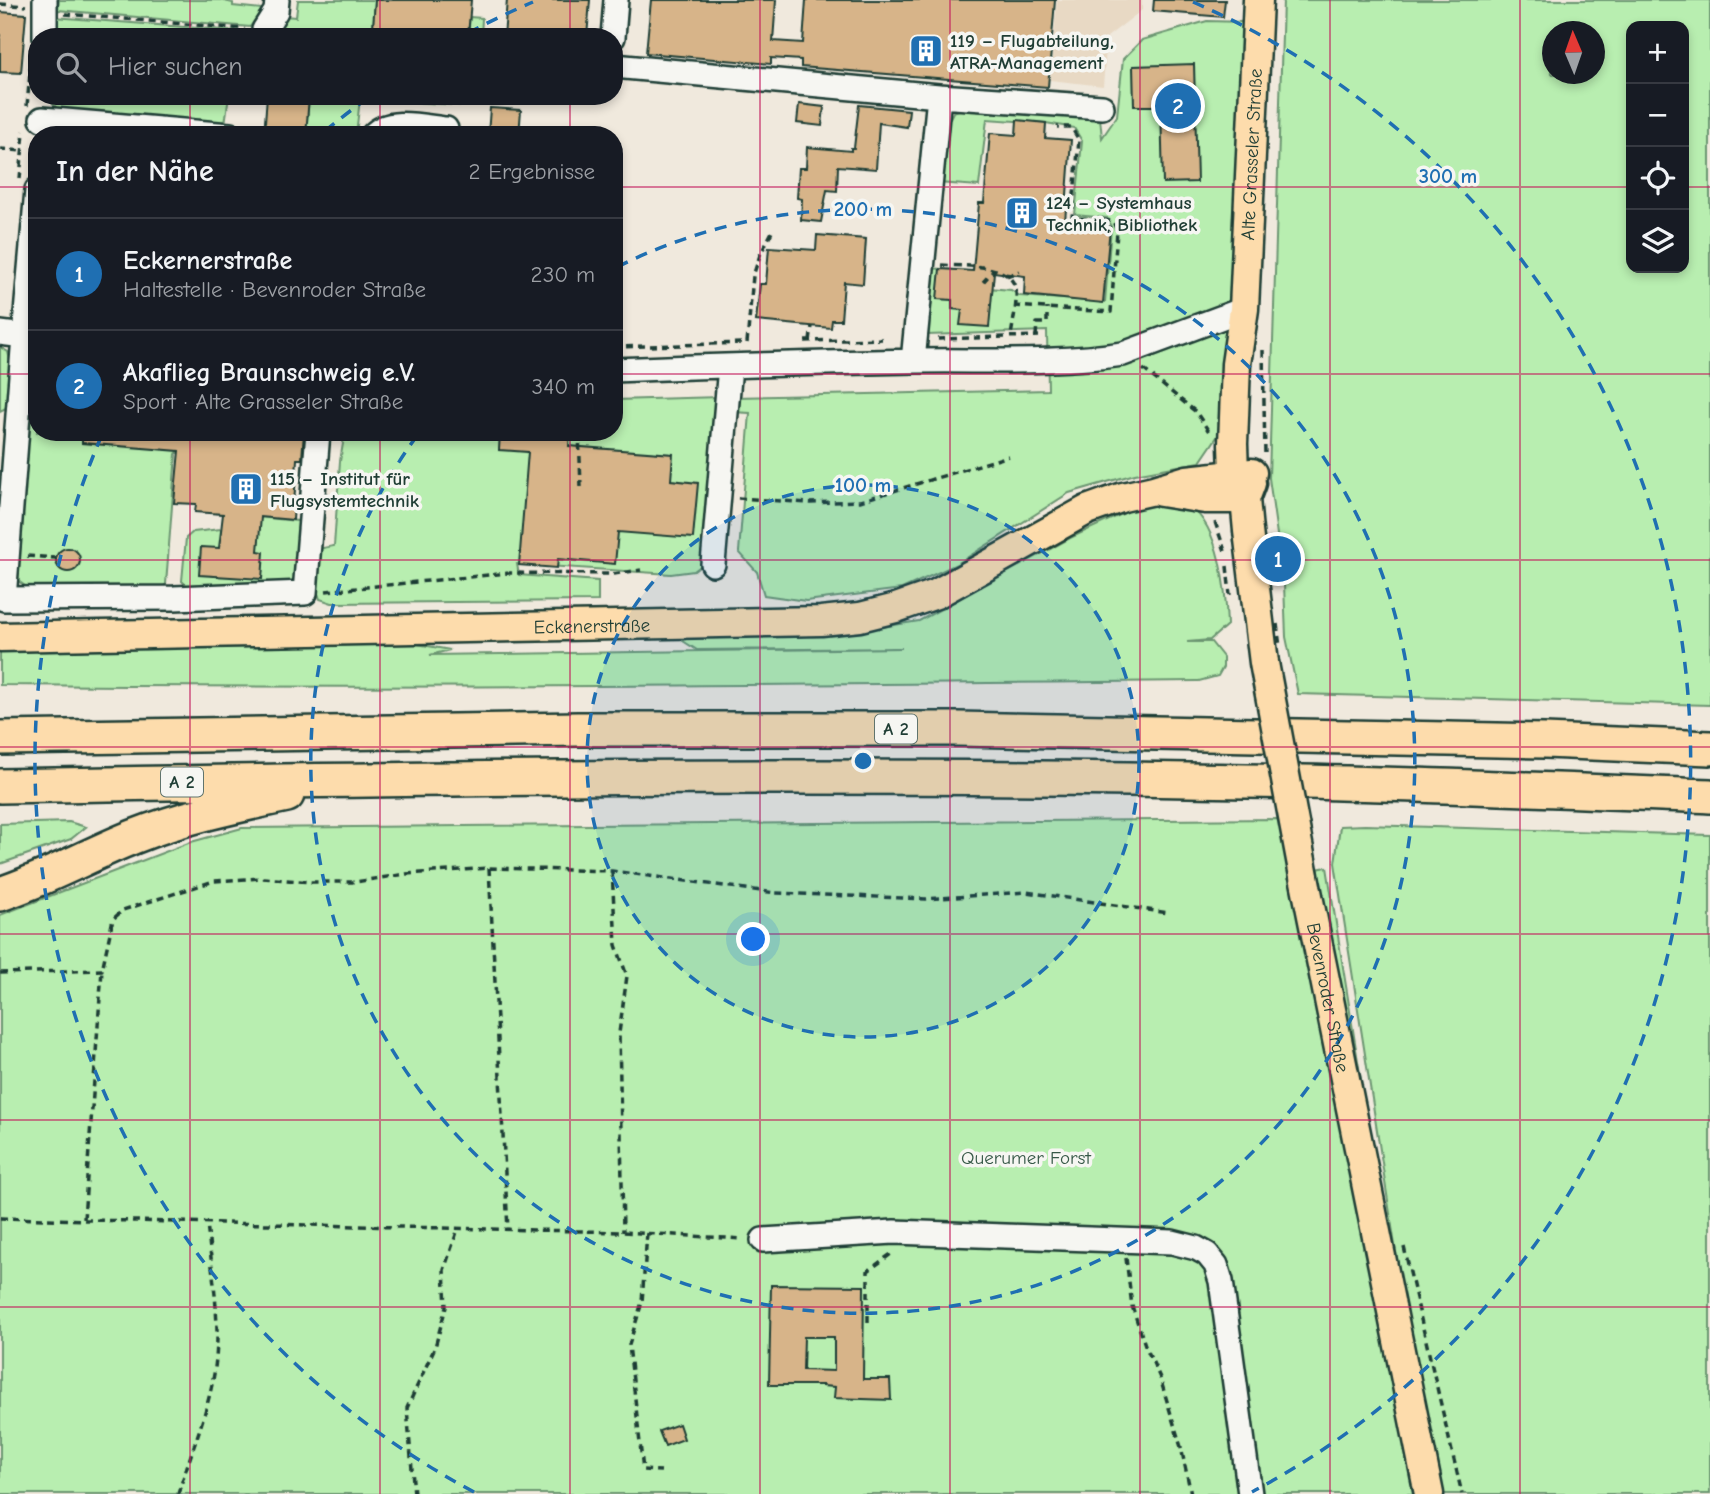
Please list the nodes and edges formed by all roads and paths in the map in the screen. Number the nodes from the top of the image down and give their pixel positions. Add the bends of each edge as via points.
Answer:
1 (277, 0) edge
2 (616, 0) edge
3 (1258, 0) edge
4 (46, 6) edge
5 (45, 28) edge
6 (246, 28) edge
7 (265, 28) edge
8 (614, 28) edge
9 (623, 67) edge
10 (939, 96) junction
11 (1102, 107) dead end
12 (42, 117) edge
13 (136, 126) edge
14 (1057, 127) dead end
15 (0, 149) edge
16 (23, 151) dead end
17 (774, 228) dead end
18 (922, 264) junction
19 (995, 269) junction
20 (1019, 271) dead end
21 (1007, 276) junction
22 (983, 282) dead end
23 (1014, 306) junction
24 (1047, 308) junction
25 (1244, 309) junction
26 (812, 326) dead end
27 (0, 333) edge
28 (28, 337) edge
29 (810, 341) dead end
30 (1123, 354) junction
31 (913, 361) junction
32 (28, 364) edge
33 (737, 365) junction
34 (623, 370) edge
35 (1210, 434) dead end
36 (317, 441) edge
37 (579, 441) edge
38 (1009, 456) dead end
39 (1244, 482) junction
40 (581, 487) dead end
41 (718, 497) junction
42 (1213, 519) dead end
43 (7, 554) junction
44 (56, 558) dead end
45 (713, 564) dead end
46 (641, 570) dead end
47 (305, 593) junction
48 (1230, 595) dead end
49 (0, 637) edge
50 (0, 738) edge
51 (1710, 748) edge
52 (365, 779) junction
53 (0, 786) edge
54 (1710, 796) edge
55 (489, 868) junction
56 (612, 871) junction
57 (0, 894) edge
58 (1168, 913) dead end
59 (102, 970) junction
60 (0, 973) edge
61 (0, 1218) edge
62 (84, 1219) junction
63 (207, 1223) junction
64 (458, 1229) junction
65 (508, 1230) junction
66 (623, 1232) junction
67 (646, 1233) junction
68 (894, 1233) junction
69 (1124, 1239) junction
70 (763, 1240) joint
71 (868, 1322) dead end
72 (661, 1471) dead end
73 (178, 1494) edge
74 (414, 1494) edge
75 (1191, 1494) edge
76 (1250, 1494) edge
77 (1429, 1494) edge

1 - 7 lane
2 - 8 lane
3 - 25 main road, Alte Grasseler Straße
4 - 5 lane
4 - 6 path
9 - 10 lane
10 - 11 lane
10 - 18 lane
12 - 13 lane
14 - 24 path via 1071,127 1079,140 1072,218 1113,221 1117,230 1111,312
15 - 16 path
17 - 33 path via 753,276
18 - 19 path
18 - 31 lane
19 - 21 path
19 - 22 path
20 - 21 path
21 - 23 path via 1016,289
23 - 24 path
23 - 24 path via 1011,336 1038,336 1037,323 1046,323
25 - 30 lane
25 - 39 main road, Alte Grasseler Straße via 1250,363
26 - 29 path
27 - 28 lane
30 - 31 lane via 1051,360
30 - 35 path via 1196,412
31 - 33 lane
32 - 43 lane
33 - 34 lane
33 - 41 lane
36 - 47 lane
37 - 40 path
38 - 41 path via 860,501
39 - 49 main road, Eckenerstraße via 1205,499 1154,490 1123,497 1087,510 936,593 860,617
39 - 77 main road, Bevenroder Straße, bridge via 1264,663
41 - 45 lane
42 - 48 path via 1225,549
43 - 44 path
43 - 47 lane via 4,599
46 - 47 path via 509,573
50 - 51 highway, A 2 via 945,729
52 - 53 highway, A 2
52 - 54 highway, A 2 via 959,777
52 - 57 highway via 173,823
55 - 56 path
55 - 59 path via 355,882 214,881 123,910 113,919
55 - 65 path
56 - 58 path via 776,893 926,899 1027,892
56 - 66 path via 616,945 627,976 619,1032
59 - 60 path
59 - 62 path
61 - 62 path
62 - 63 path
63 - 64 path
63 - 73 path via 214,1373
64 - 65 path
64 - 74 path via 444,1270 446,1307 435,1346 407,1408
65 - 66 path
66 - 67 path
67 - 70 path
67 - 72 path via 642,1302 629,1345 643,1469
68 - 69 lane
68 - 70 lane
68 - 71 path via 891,1254 868,1271
69 - 75 path via 1132,1306 1181,1447
69 - 76 lane via 1196,1248 1216,1265

